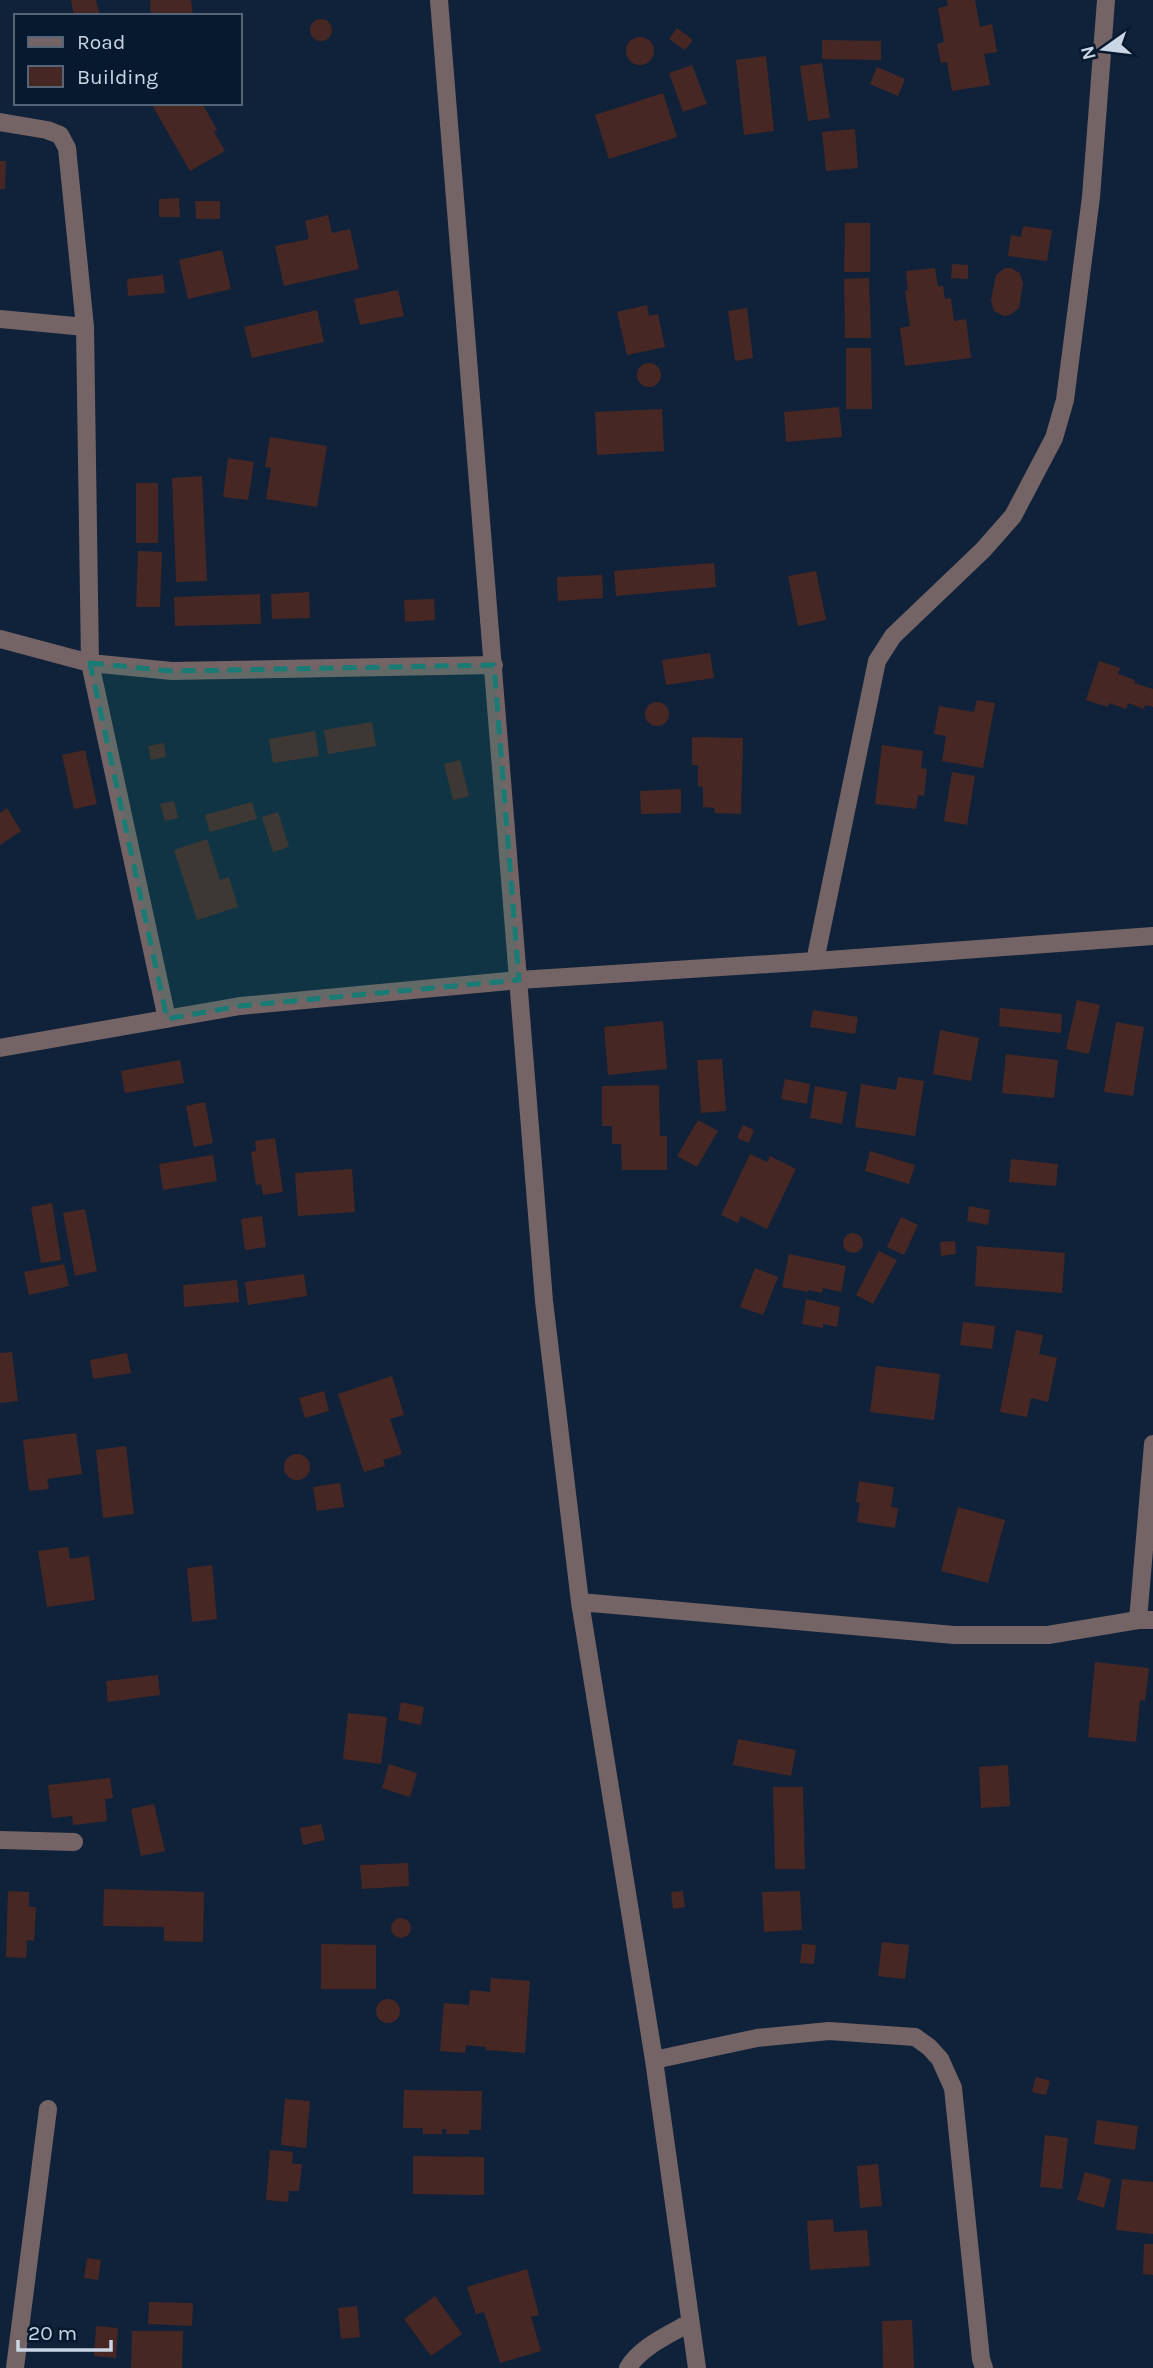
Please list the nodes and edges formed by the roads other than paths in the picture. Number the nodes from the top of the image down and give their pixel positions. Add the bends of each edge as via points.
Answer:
1 (439, 0) edge
2 (1106, 0) edge
3 (0, 122) edge
4 (0, 319) edge
5 (85, 327) junction
6 (0, 639) edge
7 (90, 663) junction
8 (494, 665) junction
9 (1153, 936) edge
10 (814, 961) junction
11 (519, 980) junction
12 (167, 1019) junction
13 (0, 1048) edge
14 (1153, 1444) edge
15 (580, 1602) junction
16 (1146, 1620) edge
17 (0, 1840) edge
18 (74, 1842) dead end
19 (654, 2060) junction
20 (48, 2109) dead end
21 (689, 2323) junction
22 (15, 2368) edge
23 (628, 2368) edge
24 (697, 2368) edge
25 (984, 2368) edge

1 - 8 street
2 - 10 street via 1089,211 1065,400 1054,438 1013,516 893,636 877,661
3 - 5 street via 60,135 67,148
4 - 5 street
5 - 7 street
6 - 7 street
7 - 8 street via 172,671
7 - 12 street
8 - 11 street
9 - 10 street
10 - 11 street
11 - 12 street via 240,1006
11 - 15 street via 544,1301
12 - 13 street
14 - 16 street
15 - 16 street via 954,1635 1048,1635
15 - 19 street
17 - 18 street
19 - 21 street
19 - 25 street via 757,2038 829,2031 915,2037 929,2046 953,2088
20 - 22 street
21 - 23 street via 659,2340
21 - 24 street

